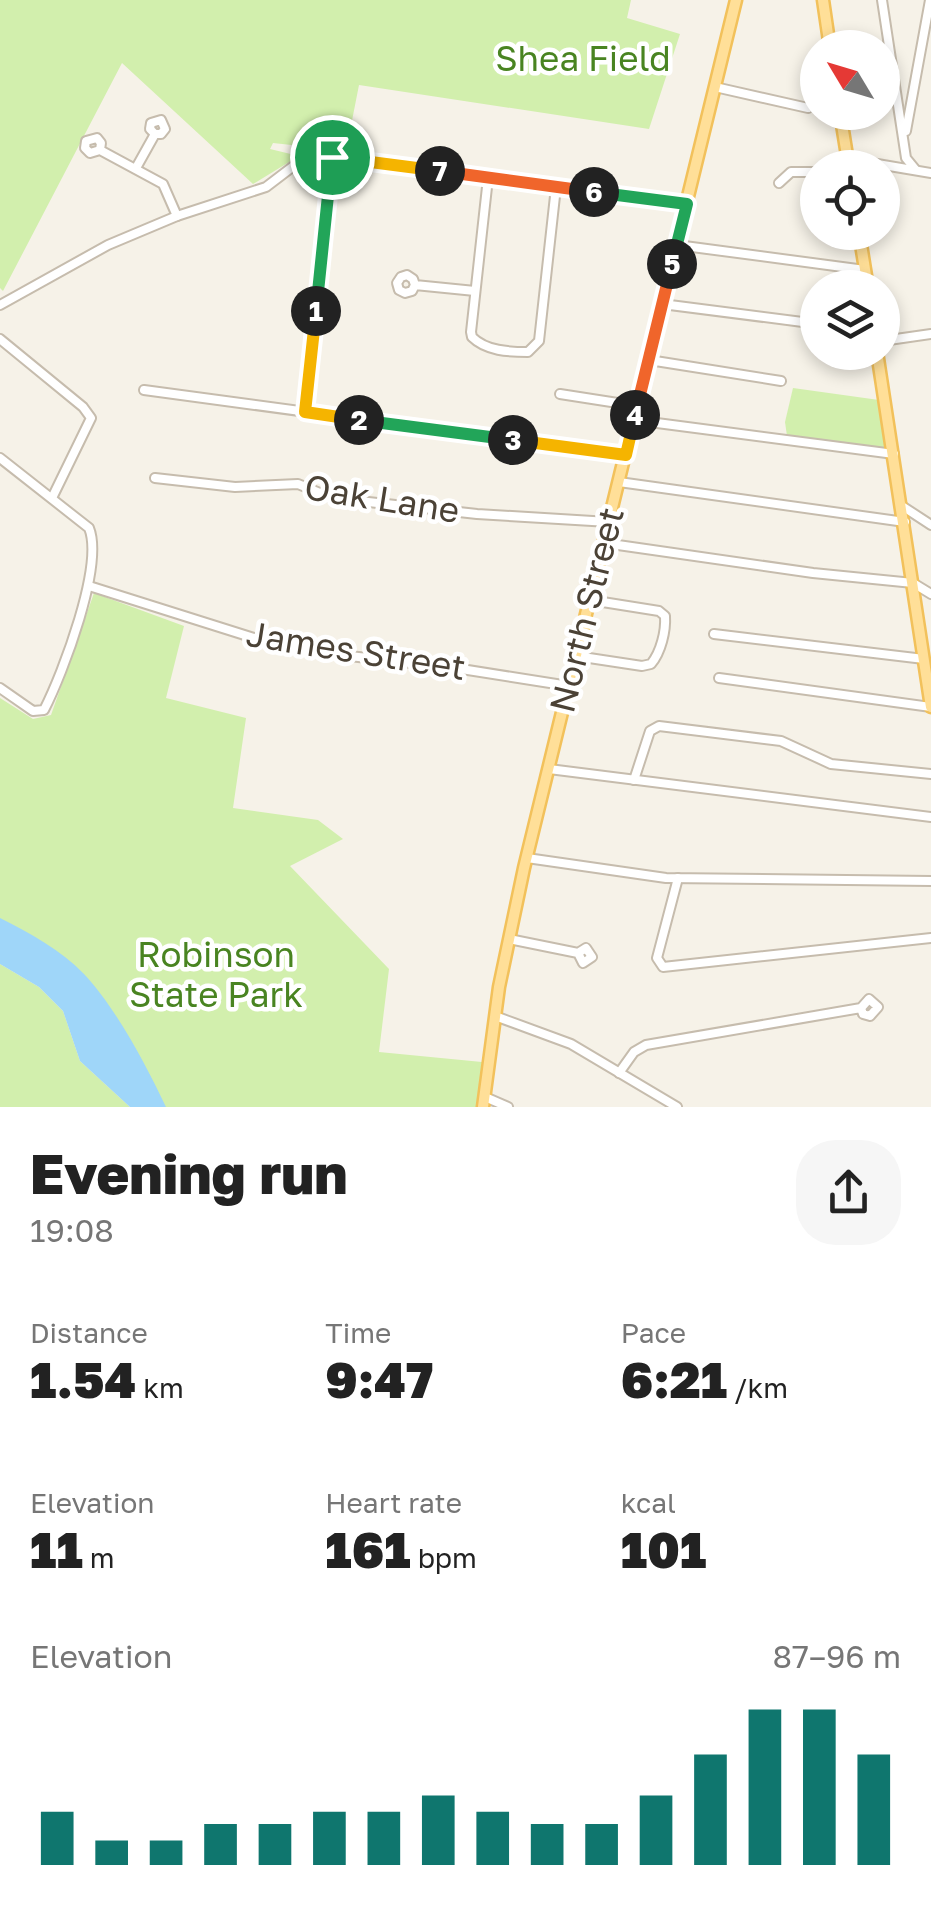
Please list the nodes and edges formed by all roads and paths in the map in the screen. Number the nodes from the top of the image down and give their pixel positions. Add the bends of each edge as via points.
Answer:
1 (736, 0) edge
2 (823, 0) edge
3 (882, 0) edge
4 (930, 0) edge
5 (827, 30) edge
6 (887, 30) edge
7 (900, 71) edge
8 (918, 71) junction
9 (715, 87) junction
10 (800, 106) edge
11 (900, 115) edge
12 (154, 134) dead end
13 (904, 140) junction
14 (100, 150) dead end
15 (332, 157) junction
16 (136, 168) junction
17 (900, 168) edge
18 (916, 170) junction
19 (800, 172) edge
20 (931, 173) edge
21 (488, 178) junction
22 (780, 183) dead end
23 (556, 187) junction
24 (687, 204) junction
25 (178, 216) junction
26 (677, 245) junction
27 (862, 250) edge
28 (865, 270) joint
29 (415, 286) dead end
30 (475, 290) junction
31 (662, 304) junction
32 (0, 305) edge
33 (800, 322) edge
34 (931, 334) edge
35 (900, 338) edge
36 (0, 339) edge
37 (649, 360) junction
38 (880, 370) edge
39 (781, 381) dead end
40 (144, 390) dead end
41 (560, 394) dead end
42 (637, 406) junction
43 (305, 412) junction
44 (634, 420) junction
45 (894, 454) junction
46 (626, 455) junction
47 (0, 458) edge
48 (155, 478) dead end
49 (619, 482) junction
50 (52, 498) junction
51 (902, 506) junction
52 (609, 522) junction
53 (904, 522) junction
54 (931, 525) edge
55 (604, 544) junction
56 (914, 583) junction
57 (89, 586) junction
58 (931, 594) edge
59 (590, 600) junction
60 (714, 634) dead end
61 (576, 656) junction
62 (924, 659) junction
63 (719, 678) dead end
64 (569, 686) junction
65 (0, 688) edge
66 (931, 707) edge
67 (548, 769) junction
68 (931, 774) edge
69 (634, 780) junction
70 (931, 817) edge
71 (527, 858) junction
72 (678, 878) junction
73 (931, 880) edge
74 (931, 938) edge
75 (509, 939) junction
76 (578, 953) dead end
77 (861, 1008) dead end
78 (495, 1016) junction
79 (620, 1073) junction
80 (484, 1102) edge
81 (508, 1107) edge
82 (677, 1107) edge

1 - 9 main road, North Street
2 - 5 main road
3 - 6 street
4 - 8 street
7 - 8 street
8 - 13 street
9 - 10 street
9 - 24 main road, North Street
11 - 13 street
12 - 16 street
13 - 18 street via 907,161
14 - 16 street
15 - 21 street
15 - 25 street via 308,155 260,189
15 - 43 street
16 - 25 street via 164,184
17 - 18 street
18 - 20 street
19 - 22 street
21 - 23 street
21 - 30 street
23 - 24 street
23 - 30 street via 537,344 523,352 475,341
24 - 26 main road, North Street
25 - 32 street via 102,248
26 - 28 street
26 - 31 main road, North Street
27 - 28 main road
29 - 30 street
31 - 33 street
31 - 37 main road, North Street
34 - 35 street
36 - 50 street via 91,418
37 - 39 street
37 - 42 main road, North Street
38 - 45 main road
40 - 43 street
41 - 42 street
42 - 44 main road, North Street
43 - 46 street
44 - 45 street
44 - 46 main road, North Street
45 - 51 main road
46 - 49 main road, North Street
47 - 50 street
48 - 52 street, Oak Lane via 235,487 298,484 332,498
49 - 52 main road, North Street
49 - 53 street
50 - 57 street via 94,539
51 - 53 main road
51 - 54 street
52 - 55 main road, North Street
53 - 56 main road
55 - 56 street
55 - 59 main road, North Street
56 - 58 street
56 - 62 main road
57 - 64 street, James Street via 254,638
57 - 65 street via 44,710 33,712
59 - 61 main road, North Street
59 - 61 street via 660,611 665,625 657,656 647,666
60 - 62 street
61 - 64 main road, North Street
62 - 66 main road
63 - 66 street
64 - 67 main road, North Street
67 - 69 street
67 - 71 main road, North Street
68 - 69 street via 839,765 781,741 659,726 650,731
69 - 70 street
71 - 72 street
71 - 75 main road, North Street
72 - 73 street
72 - 74 street via 659,964
75 - 76 street
75 - 78 main road, North Street
77 - 79 street via 646,1045
78 - 79 street via 571,1044
78 - 80 main road, North Street
79 - 82 street
80 - 81 street

